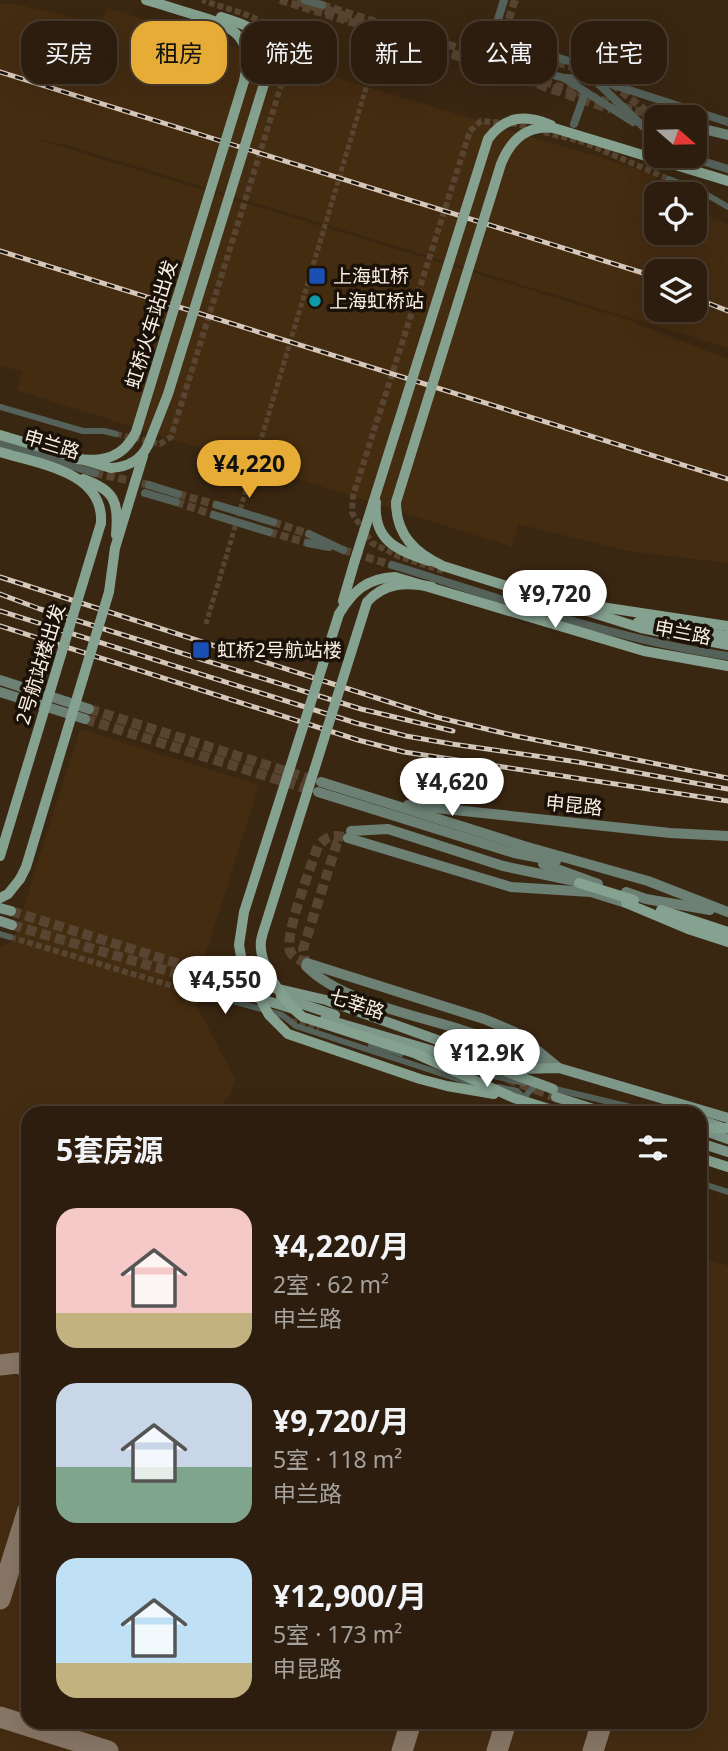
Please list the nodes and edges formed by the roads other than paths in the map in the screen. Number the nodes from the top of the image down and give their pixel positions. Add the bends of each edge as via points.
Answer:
1 (146, 0) edge
2 (308, 0) edge
3 (504, 0) edge
4 (322, 5) dead end
5 (199, 16) junction
6 (571, 62) edge
7 (557, 76) edge
8 (564, 78) junction
9 (571, 78) edge
10 (601, 84) edge
11 (610, 84) edge
12 (585, 93) junction
13 (644, 117) edge
14 (644, 120) edge
15 (728, 122) edge
16 (572, 128) junction
17 (707, 132) edge
18 (728, 136) edge
19 (707, 162) edge
20 (728, 169) edge
21 (669, 179) tunnel mouth
22 (728, 181) edge
23 (728, 207) edge
24 (0, 407) edge
25 (0, 435) edge
26 (116, 435) tunnel mouth
27 (0, 444) edge
28 (0, 452) edge
29 (143, 456) junction
30 (76, 459) junction
31 (95, 473) tunnel mouth
32 (71, 475) junction
33 (147, 489) tunnel mouth
34 (377, 492) junction
35 (177, 498) tunnel mouth
36 (273, 522) tunnel mouth
37 (270, 532) tunnel mouth
38 (309, 538) tunnel mouth
39 (115, 548) junction
40 (343, 550) tunnel mouth
41 (392, 565) tunnel mouth
42 (443, 566) junction
43 (432, 587) junction
44 (534, 596) junction
45 (339, 614) junction
46 (638, 622) dead end
47 (728, 626) edge
48 (728, 636) edge
49 (728, 645) edge
50 (728, 656) edge
51 (728, 666) edge
52 (0, 680) edge
53 (0, 692) edge
54 (335, 786) junction
55 (728, 836) edge
56 (514, 853) junction
57 (0, 856) edge
58 (584, 862) junction
59 (579, 883) junction
60 (598, 884) junction
61 (0, 898) edge
62 (626, 903) junction
63 (653, 908) junction
64 (728, 913) edge
65 (0, 921) edge
66 (12, 925) tunnel mouth
67 (728, 932) edge
68 (0, 934) edge
69 (10, 937) tunnel mouth
70 (728, 942) edge
71 (204, 977) junction
72 (199, 994) tunnel mouth
73 (259, 1011) dead end
74 (319, 1029) tunnel mouth
75 (418, 1043) dead end
76 (440, 1063) junction
77 (559, 1068) junction
78 (436, 1072) junction
79 (536, 1085) junction
80 (555, 1093) junction
81 (648, 1096) junction
82 (519, 1106) edge
83 (588, 1106) edge
84 (621, 1106) edge
85 (670, 1106) edge
86 (684, 1106) edge
87 (707, 1112) edge
88 (728, 1118) edge
89 (707, 1122) edge
90 (728, 1128) edge
91 (707, 1129) edge
92 (707, 1132) edge
93 (728, 1139) edge
94 (707, 1145) edge
95 (728, 1152) edge
96 (707, 1160) edge
97 (728, 1167) edge
98 (707, 1185) edge
99 (728, 1192) edge

1 - 5 highway
2 - 4 street
3 - 6 street via 495,29 503,40
5 - 29 highway, bridge via 217,16 257,33 268,49 268,71 167,394
5 - 30 highway, 虹桥火车站出发, bridge via 239,34 248,61 244,81 136,432 117,455 100,461
7 - 8 street
8 - 9 street
8 - 12 street
10 - 13 street
11 - 15 street
12 - 14 street
12 - 16 street
16 - 22 highway, bridge
16 - 34 highway, bridge via 526,117 501,124 488,139
16 - 42 highway, bridge via 535,128 518,137 505,154 397,494 398,522 408,541
17 - 18 main road
19 - 20 street
21 - 23 street
24 - 26 street via 83,431
25 - 30 highway, 虹桥火车站出发
27 - 31 street, 申兰路
28 - 32 highway
29 - 30 highway, bridge via 111,468
29 - 39 highway, bridge
32 - 39 highway, bridge via 103,487 113,497
32 - 57 highway, 2号航站楼出发, bridge via 96,495 101,523
33 - 35 street
34 - 42 highway, bridge via 375,517 387,541
34 - 45 highway, bridge
36 - 37 street via 215,510
38 - 40 street
39 - 61 highway, bridge via 109,593 26,867 8,894
41 - 50 street, 申兰路 via 611,633
42 - 44 highway, bridge
43 - 45 highway, bridge via 403,578 379,578 354,592
43 - 51 highway via 632,648
43 - 82 highway, bridge via 394,585 367,602 267,920 261,953 281,992 303,1017 414,1054
44 - 47 highway, bridge
44 - 49 highway, bridge via 641,628
45 - 82 highway, bridge via 244,912 239,944 243,967 269,1015 289,1034 420,1079
46 - 48 highway
52 - 53 main road via 87,714
54 - 55 main road, 申昆路 via 406,805
54 - 56 main road, 申昆路 via 320,787
54 - 58 main road, 申昆路
56 - 58 main road, 申昆路
56 - 60 main road
58 - 64 main road, 申昆路
59 - 60 main road, 申昆路
59 - 62 main road, 申昆路 via 503,866 388,829 350,835 511,887 591,892
59 - 63 highway
60 - 64 main road, 申昆路 via 646,899
62 - 63 highway
62 - 70 highway
63 - 67 highway
65 - 66 main road
68 - 69 street
71 - 75 main road, 七莘路
71 - 77 main road via 326,1000 518,1069
71 - 78 street via 219,997 282,1015 296,1026
71 - 80 main road via 505,1072
72 - 73 street
74 - 76 street
76 - 78 street
76 - 79 street
77 - 77 main road via 475,1034 335,988 307,965 484,1019 514,1032
77 - 81 main road
78 - 82 street via 517,1091 522,1095
79 - 80 street
79 - 82 street
80 - 83 main road
80 - 84 street
81 - 85 main road
81 - 86 main road
87 - 88 main road
89 - 90 main road
90 - 91 highway, bridge
92 - 93 main road
94 - 95 main road
96 - 97 highway
98 - 99 street

